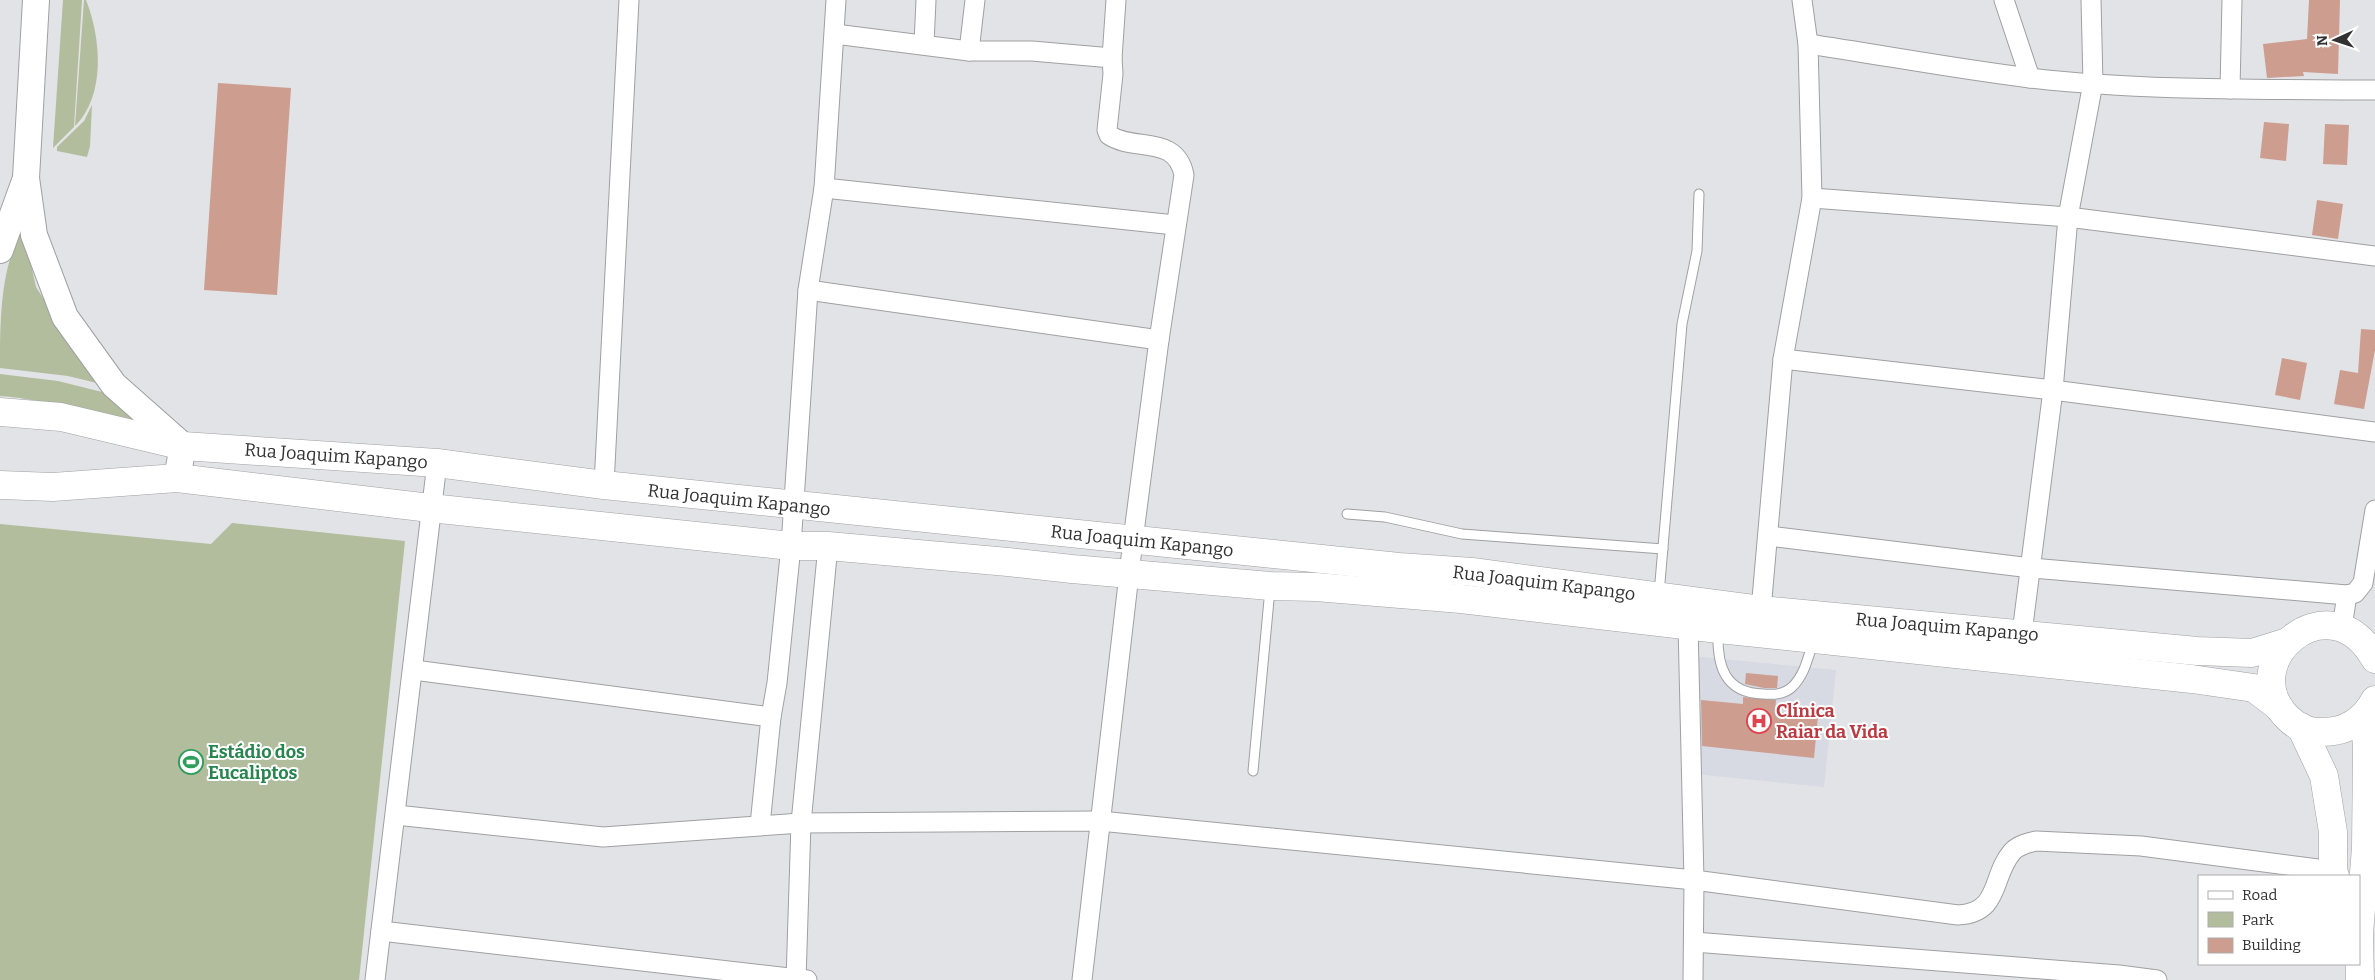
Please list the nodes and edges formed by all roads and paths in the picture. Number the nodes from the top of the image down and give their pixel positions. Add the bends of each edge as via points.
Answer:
1 (36, 0) edge
2 (629, 0) edge
3 (836, 0) edge
4 (926, 0) edge
5 (975, 0) edge
6 (1116, 0) edge
7 (1802, 0) edge
8 (2004, 0) edge
9 (2091, 0) edge
10 (2232, 0) edge
11 (835, 34) junction
12 (924, 44) junction
13 (1808, 44) junction
14 (969, 51) junction
15 (1112, 58) junction
16 (2030, 78) junction
17 (2093, 83) junction
18 (2230, 89) junction
19 (2375, 90) edge
20 (26, 178) junction
21 (824, 188) junction
22 (1699, 194) dead end
23 (1812, 198) junction
24 (7, 211) edge
25 (2068, 218) junction
26 (1175, 225) junction
27 (0, 250) edge
28 (2375, 256) edge
29 (808, 290) junction
30 (1159, 340) junction
31 (1783, 359) junction
32 (2053, 390) junction
33 (0, 412) edge
34 (2375, 432) edge
35 (183, 446) junction
36 (437, 463) junction
37 (177, 478) junction
38 (0, 485) edge
39 (604, 485) junction
40 (794, 506) junction
41 (430, 508) junction
42 (2375, 510) edge
43 (1347, 514) dead end
44 (1769, 536) junction
45 (1133, 540) junction
46 (791, 546) junction
47 (828, 546) junction
48 (1663, 549) junction
49 (2030, 568) junction
50 (1131, 574) junction
51 (1270, 586) junction
52 (2348, 595) junction
53 (1659, 597) junction
54 (1762, 610) junction
55 (1688, 625) junction
56 (2342, 627) junction
57 (1718, 630) junction
58 (2022, 633) junction
59 (1813, 640) junction
60 (2284, 643) junction
61 (2375, 659) edge
62 (414, 670) junction
63 (2279, 707) junction
64 (2370, 708) edge
65 (771, 717) junction
66 (2300, 727) junction
67 (1253, 771) dead end
68 (396, 815) junction
69 (1100, 821) junction
70 (801, 823) junction
71 (760, 825) junction
72 (2334, 873) edge
73 (1694, 880) junction
74 (2360, 922) edge
75 (381, 932) junction
76 (1694, 942) junction
77 (2360, 965) edge
78 (2119, 977) edge
79 (375, 980) edge
80 (800, 980) edge
81 (1082, 980) edge
82 (1693, 980) edge
83 (2157, 980) edge
84 (2360, 980) edge

1 - 20 street
2 - 39 street
3 - 11 street
4 - 12 street
5 - 14 street
6 - 15 street
7 - 13 street
8 - 16 street
9 - 17 street
10 - 18 street
11 - 12 street
11 - 21 street
12 - 14 street
13 - 16 street
13 - 23 street
14 - 15 street via 1032,51
15 - 26 street via 1108,135 1118,140 1155,146 1176,156 1184,175
16 - 17 street
17 - 18 street
17 - 25 street
18 - 19 street
20 - 24 street
20 - 35 street via 34,234 65,316 114,385
21 - 26 street
21 - 29 street
22 - 48 lane via 1697,251 1682,324
23 - 25 street
23 - 31 street
24 - 27 street
25 - 28 street
25 - 32 street
26 - 30 street
29 - 30 street
29 - 40 street
30 - 45 street
31 - 32 street
31 - 44 street
32 - 34 street
32 - 49 street
33 - 35 main road, Rua Joaquim Kapango via 61,417
35 - 36 main road, Rua Joaquim Kapango
35 - 37 street
36 - 39 main road, Rua Joaquim Kapango
36 - 41 street
37 - 38 main road, Rua Joaquim Kapango via 53,487
37 - 41 main road, Rua Joaquim Kapango
39 - 40 main road, Rua Joaquim Kapango
40 - 45 main road, Rua Joaquim Kapango
40 - 46 street
41 - 46 main road, Rua Joaquim Kapango
41 - 62 street
42 - 52 street via 2363,583 2355,593
43 - 48 lane via 1384,517 1480,536
44 - 49 street
44 - 54 street
45 - 50 street
45 - 53 main road, Rua Joaquim Kapango via 1472,572
46 - 47 main road, Rua Joaquim Kapango
46 - 65 street
47 - 50 main road, Rua Joaquim Kapango
47 - 70 street
48 - 53 lane
49 - 52 street
49 - 58 street
50 - 51 main road, Rua Joaquim Kapango
50 - 69 street
51 - 55 main road, Rua Joaquim Kapango via 1461,599
51 - 67 lane
52 - 56 street
53 - 54 main road, Rua Joaquim Kapango
54 - 58 main road, Rua Joaquim Kapango
55 - 57 main road, Rua Joaquim Kapango
55 - 73 street
56 - 60 main road, Rua Joaquim Kapango via 2311,627
56 - 61 main road via 2368,646
57 - 59 main road, Rua Joaquim Kapango
57 - 59 lane via 1718,651 1726,676 1737,687 1760,694 1778,694 1791,688 1806,664
58 - 60 main road, Rua Joaquim Kapango via 2196,651 2252,653
59 - 63 main road, Rua Joaquim Kapango via 2192,679 2254,688
60 - 63 main road via 2274,663 2272,685
62 - 65 street
62 - 68 street
63 - 66 main road, Rua Joaquim Kapango
64 - 66 main road via 2351,726 2335,732 2317,733
64 - 74 main road via 2366,848
65 - 71 street
66 - 72 main road via 2324,776 2333,832
68 - 71 street via 603,836
68 - 75 street
69 - 70 street
69 - 73 street
69 - 81 street
70 - 71 street
70 - 80 street
72 - 73 street via 2141,846 2036,841 2013,851 2005,862 1998,884 1976,913 1958,915
73 - 76 street
75 - 79 street
75 - 80 street
76 - 78 street
76 - 82 street
77 - 84 main road
78 - 83 street

